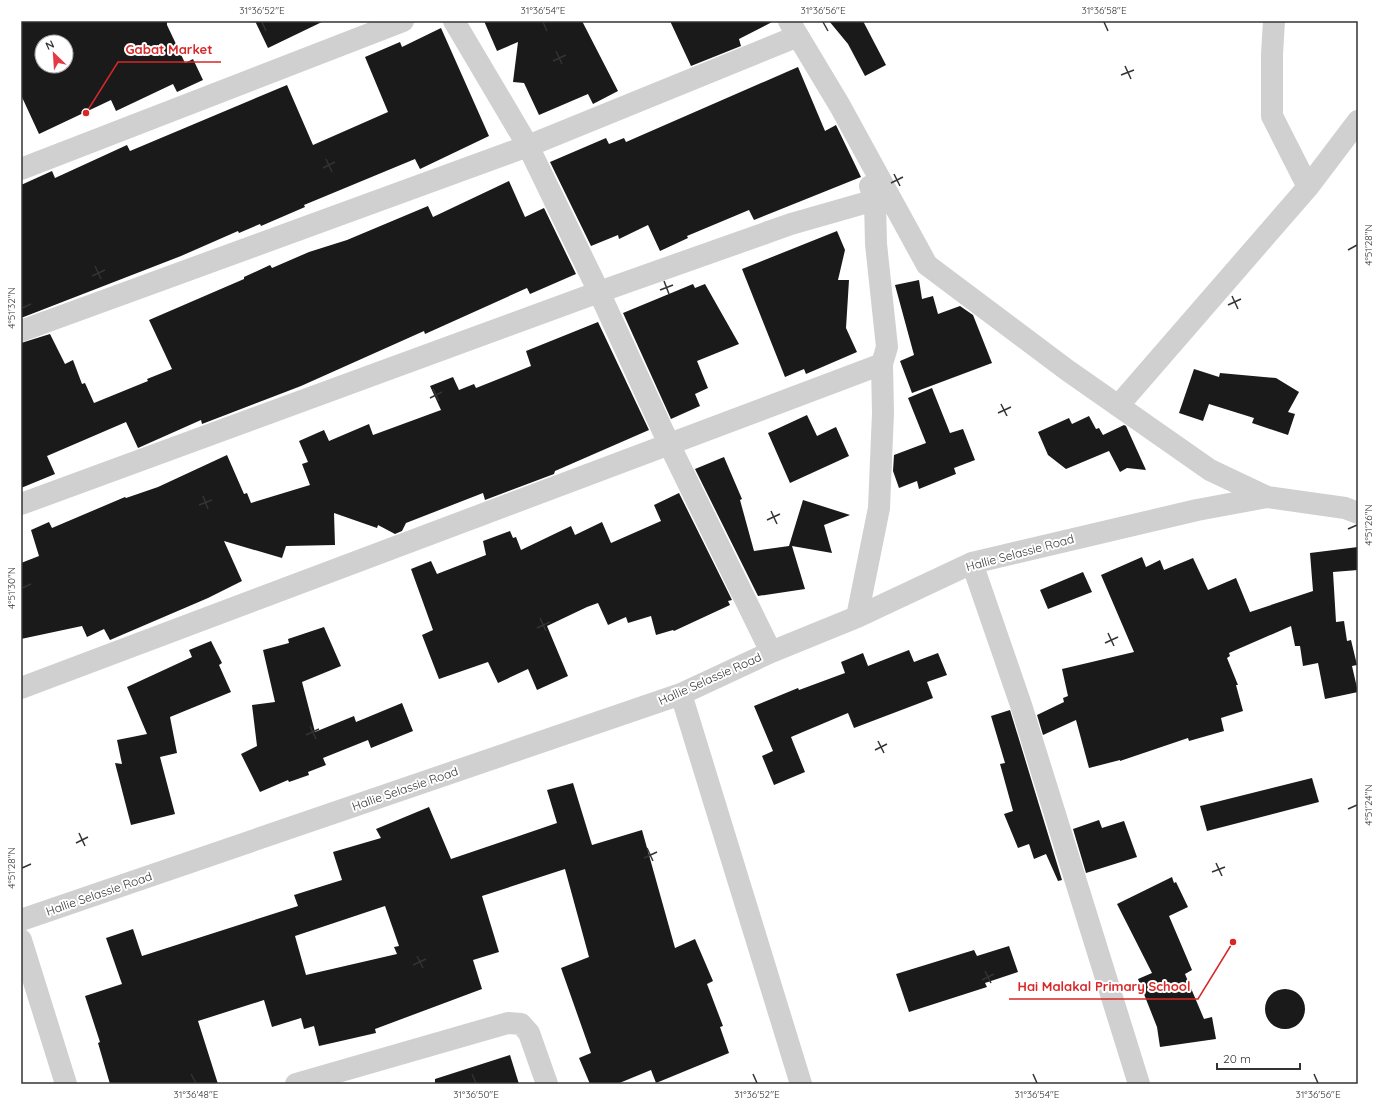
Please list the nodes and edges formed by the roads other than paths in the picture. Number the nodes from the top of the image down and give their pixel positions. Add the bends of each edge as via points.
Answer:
1 (403, 21) edge
2 (454, 21) edge
3 (1274, 21) edge
4 (794, 29) edge
5 (840, 106) junction
6 (1358, 121) edge
7 (528, 146) junction
8 (21, 169) edge
9 (1308, 187) junction
10 (875, 200) junction
11 (599, 292) junction
12 (21, 331) edge
13 (882, 364) junction
14 (1118, 406) junction
15 (669, 444) junction
16 (1267, 497) junction
17 (21, 504) edge
18 (1358, 513) edge
19 (972, 563) junction
20 (857, 617) junction
21 (771, 652) junction
22 (21, 688) edge
23 (681, 694) junction
24 (21, 920) edge
25 (21, 940) edge
26 (66, 1084) edge
27 (296, 1084) edge
28 (547, 1084) edge
29 (801, 1084) edge
30 (1139, 1084) edge

1 - 8 street
2 - 7 street
3 - 9 street via 1272,116
4 - 5 street
4 - 7 street
5 - 10 street
5 - 14 street via 927,265
6 - 9 street
7 - 11 street
7 - 12 street
9 - 14 street
10 - 11 street via 792,224
10 - 13 street via 876,244 887,347
11 - 15 street
11 - 17 street
13 - 15 street
13 - 20 street via 883,413 879,508
14 - 16 street via 1210,470
15 - 21 street
15 - 22 street
16 - 18 street, Hallie Selassie Road via 1345,508
16 - 19 street, Hallie Selassie Road via 1197,510
19 - 20 street, Hallie Selassie Road
19 - 30 street via 1021,705
20 - 21 street, Hallie Selassie Road
21 - 23 street, Hallie Selassie Road
23 - 24 street, Hallie Selassie Road
23 - 29 street
25 - 26 street
27 - 28 street via 508,1023 521,1024 529,1033

